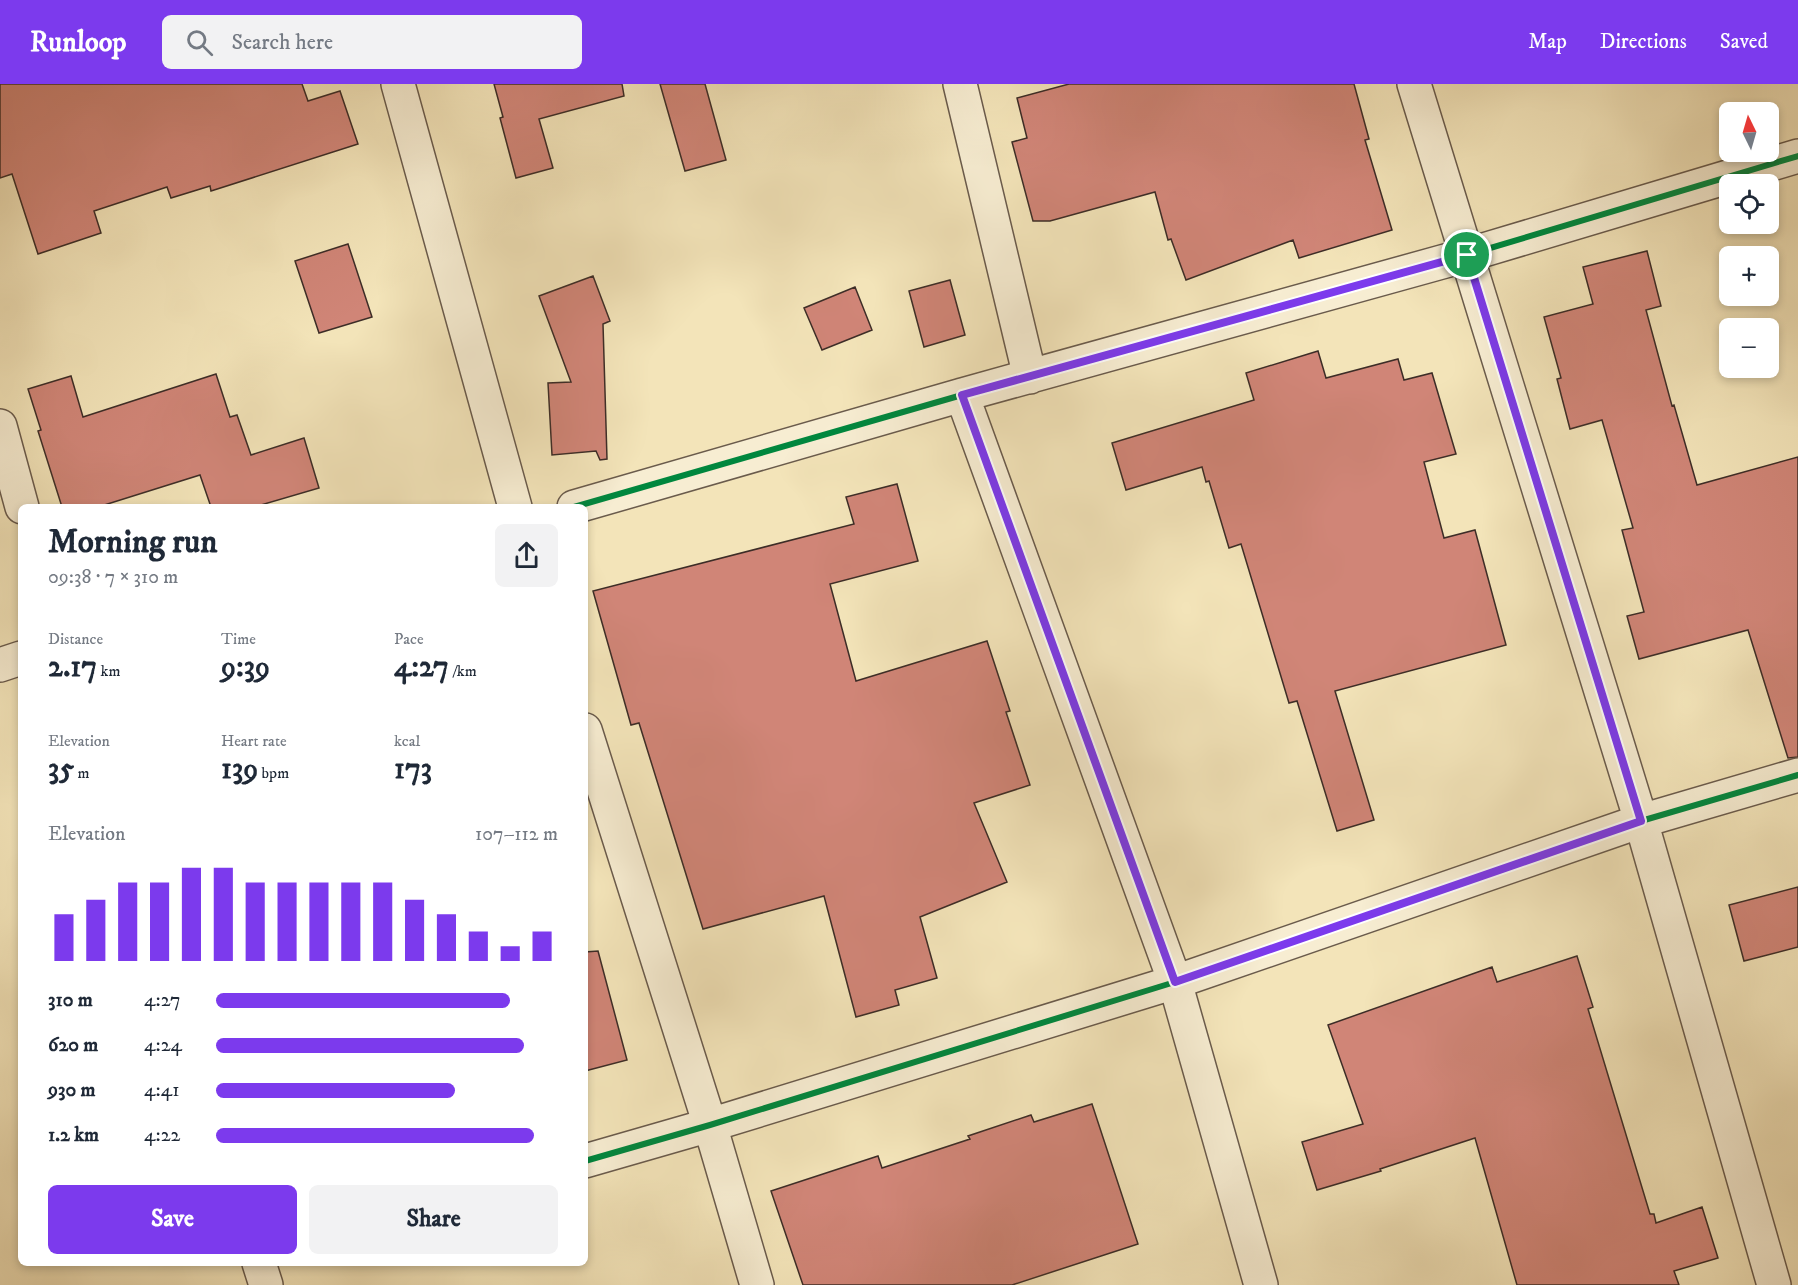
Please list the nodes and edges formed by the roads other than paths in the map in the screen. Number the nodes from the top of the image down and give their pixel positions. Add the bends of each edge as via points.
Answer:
1 (398, 84) edge
2 (960, 84) edge
3 (1414, 84) edge
4 (1798, 156) edge
5 (1467, 255) junction
6 (1030, 377) junction
7 (962, 395) junction
8 (0, 426) edge
9 (21, 504) edge
10 (514, 504) edge
11 (584, 504) edge
12 (18, 659) edge
13 (0, 665) edge
14 (588, 739) edge
15 (1798, 775) edge
16 (1641, 821) junction
17 (1175, 982) junction
18 (710, 1125) junction
19 (588, 1160) edge
20 (260, 1266) edge
21 (266, 1285) edge
22 (757, 1285) edge
23 (1261, 1285) edge
24 (1774, 1285) edge

1 - 10 street
2 - 6 street
3 - 5 street
4 - 5 street
5 - 6 street
5 - 16 street
6 - 7 street
7 - 11 street
7 - 17 street
8 - 9 street
12 - 13 street
14 - 18 street
15 - 16 street
16 - 17 street
16 - 24 street
17 - 18 street
17 - 23 street
18 - 19 street
18 - 22 street
20 - 21 street

